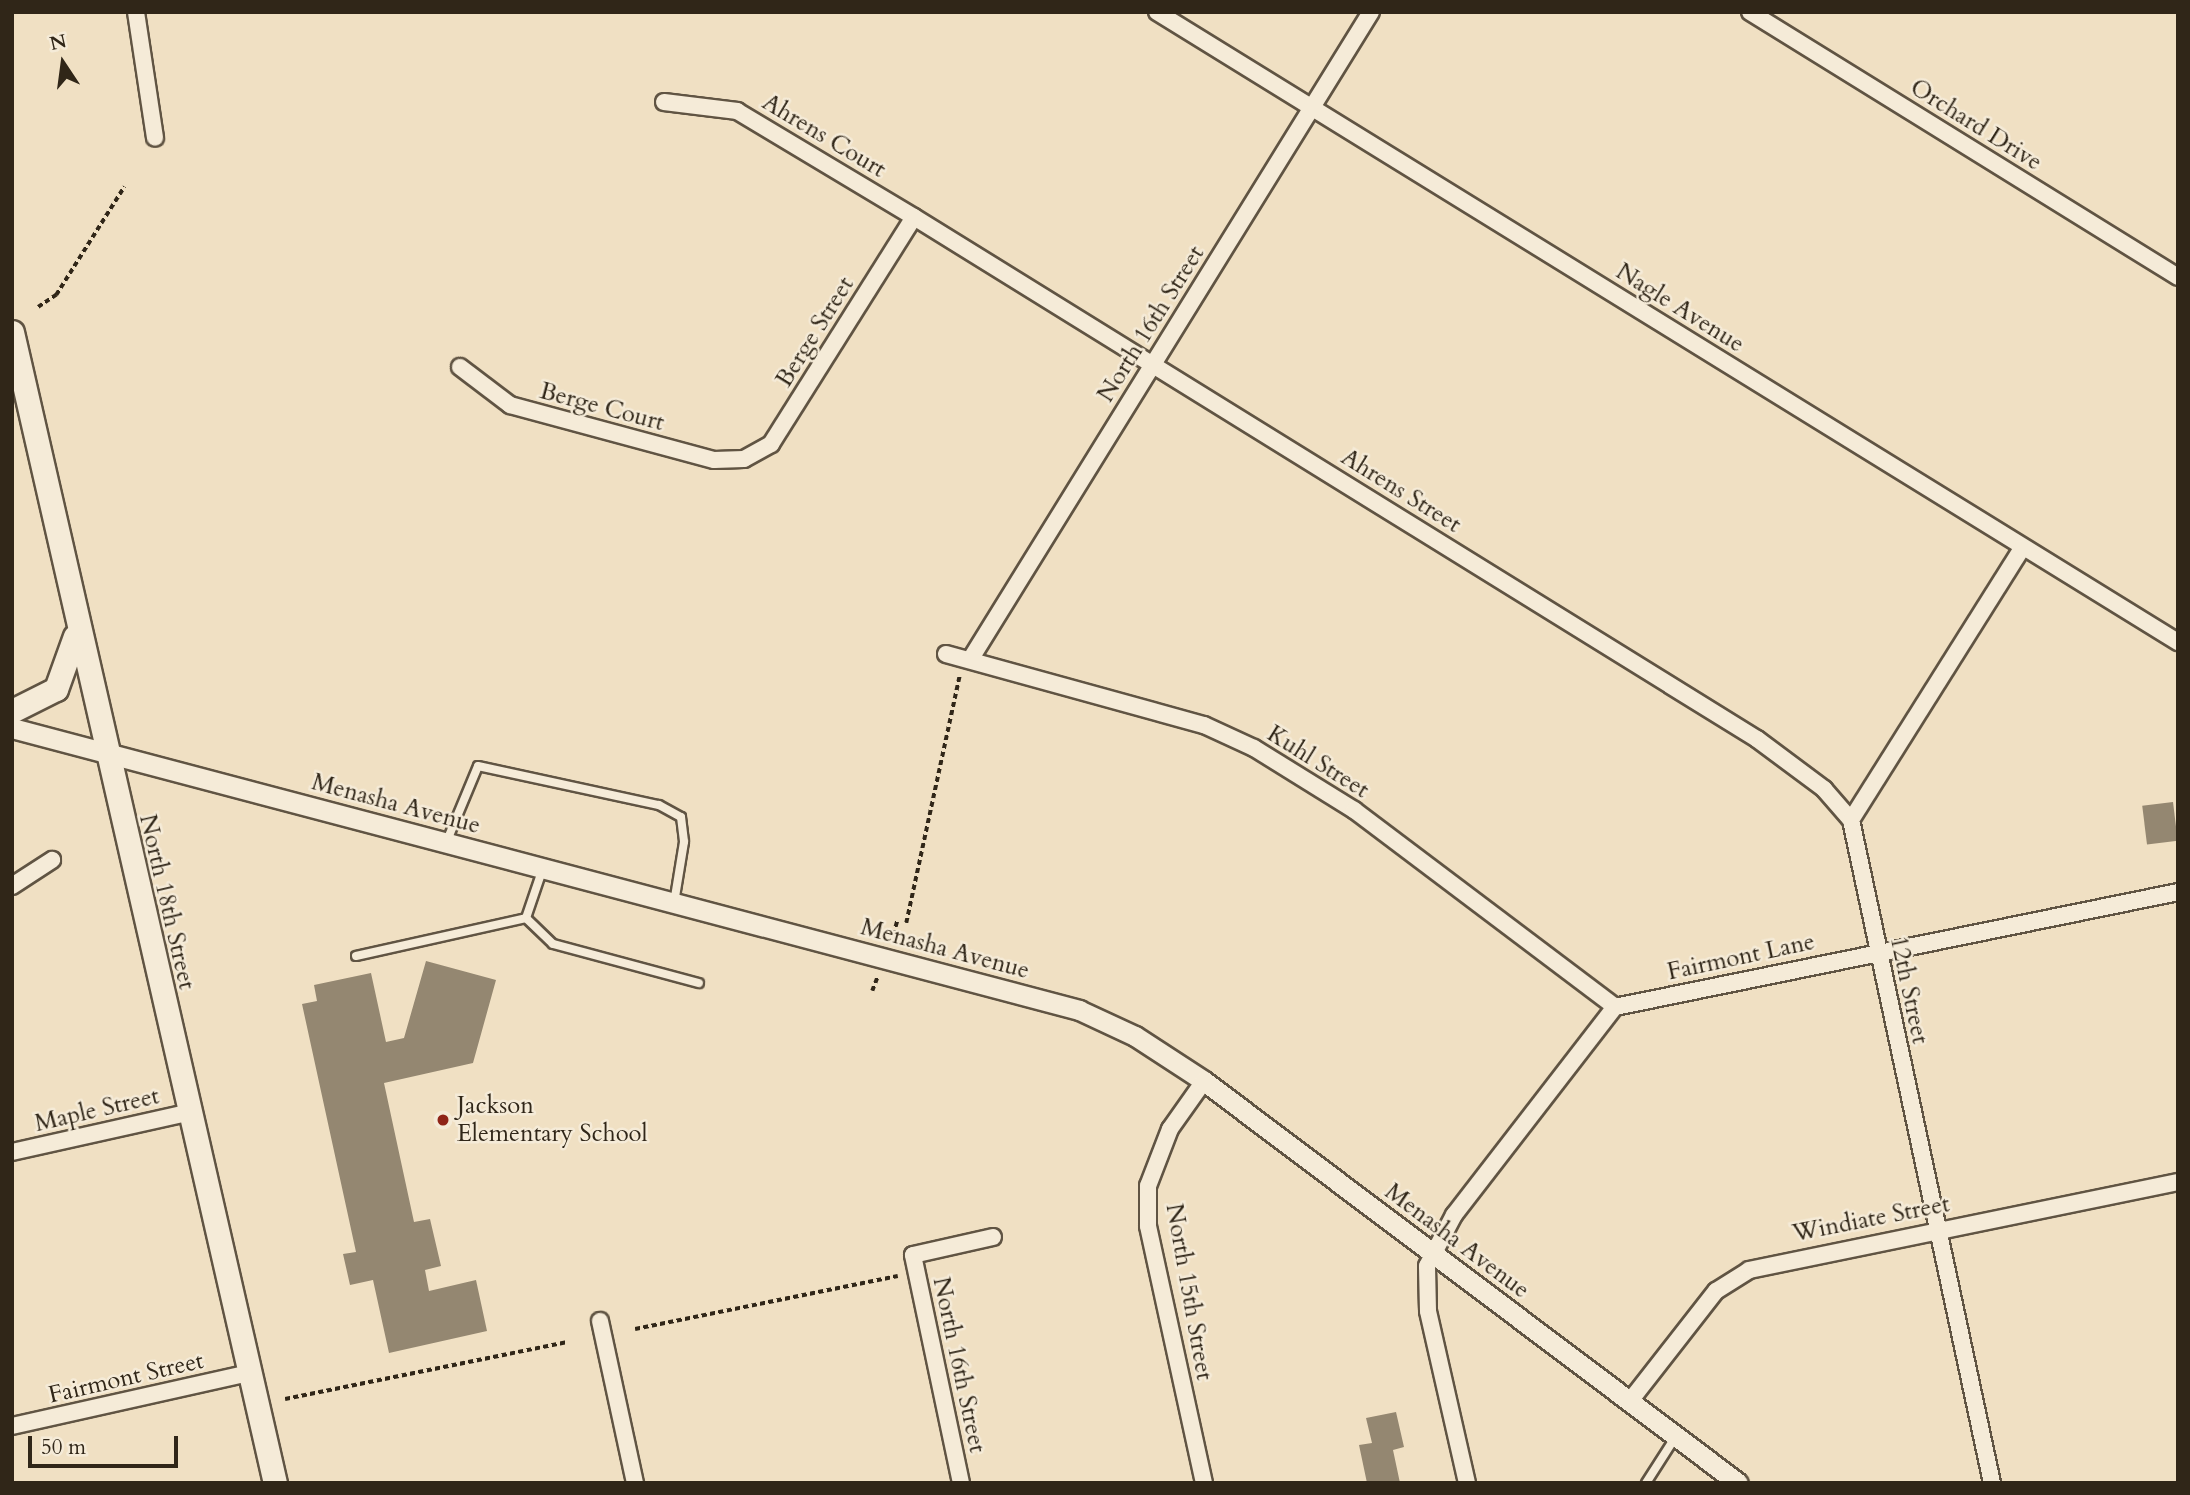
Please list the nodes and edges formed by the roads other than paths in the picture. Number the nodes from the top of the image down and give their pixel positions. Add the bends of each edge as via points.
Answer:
1 (136, 12) edge
2 (1157, 12) edge
3 (1371, 12) edge
4 (1750, 12) edge
5 (664, 102) dead end
6 (1313, 106) junction
7 (155, 138) dead end
8 (914, 217) junction
9 (2178, 277) edge
10 (12, 332) edge
11 (1152, 364) junction
12 (460, 367) dead end
13 (744, 459) joint
14 (2022, 548) junction
15 (78, 626) junction
16 (2178, 642) edge
17 (946, 654) dead end
18 (970, 660) junction
19 (12, 711) edge
20 (12, 728) edge
21 (105, 753) junction
22 (1851, 820) junction
23 (446, 843) junction
24 (52, 860) dead end
25 (542, 868) junction
26 (12, 886) edge
27 (2178, 892) edge
28 (674, 903) junction
29 (526, 918) junction
30 (1878, 952) junction
31 (356, 956) dead end
32 (699, 983) dead end
33 (1615, 1007) junction
34 (1204, 1081) junction
35 (191, 1112) junction
36 (12, 1152) edge
37 (2178, 1182) edge
38 (1937, 1230) junction
39 (993, 1237) dead end
40 (1432, 1252) junction
41 (600, 1321) dead end
42 (250, 1373) junction
43 (1630, 1401) junction
44 (12, 1426) edge
45 (1676, 1436) junction
46 (275, 1483) edge
47 (635, 1483) edge
48 (961, 1483) edge
49 (1204, 1483) edge
50 (1467, 1483) edge
51 (1646, 1483) edge
52 (1738, 1483) edge
53 (1992, 1483) edge

1 - 7 street
2 - 6 street, Nagle Avenue
3 - 6 street, North 16th Street
4 - 9 street, Orchard Drive
5 - 8 street, Ahrens Court via 737,111
6 - 11 street, North 16th Street
6 - 14 street, Nagle Avenue
8 - 11 street, Ahrens Street
8 - 13 street, Berge Street via 771,444
10 - 15 main road, North 18th Street
11 - 18 street, North 16th Street
11 - 22 street, Ahrens Street via 1757,738 1824,789
12 - 13 street, Berge Court via 510,405 714,460
14 - 16 street, Nagle Avenue
14 - 22 street
15 - 19 main road via 68,670 57,689
15 - 21 main road, North 18th Street
17 - 18 street, Kuhl Street
18 - 33 street, Kuhl Street via 1204,725 1254,748 1354,810
20 - 21 street, Menasha Avenue
21 - 23 street, Menasha Avenue
21 - 35 main road, North 18th Street
22 - 30 street, 12th Street
23 - 25 street, Menasha Avenue
23 - 28 lane via 478,766 659,805 681,817 684,842
24 - 26 street
25 - 28 street, Menasha Avenue
25 - 29 lane
27 - 30 street, Fairmont Lane
28 - 34 street, Menasha Avenue via 1079,1010 1135,1035
29 - 31 lane
29 - 32 lane via 553,944
30 - 33 street, Fairmont Lane
30 - 38 street, 12th Street
33 - 40 street
34 - 40 street, Menasha Avenue
34 - 49 street, North 15th Street via 1157,1155 1148,1226
35 - 36 street, Maple Street
35 - 42 main road, North 18th Street
37 - 38 street, Windiate Street
38 - 43 street, Windiate Street via 1784,1259 1734,1277 1716,1291
38 - 53 street, 12th Street
39 - 48 street, North 16th Street via 913,1255
40 - 43 street, Menasha Avenue
40 - 50 street via 1427,1303
41 - 47 street
42 - 44 street, Fairmont Street
42 - 46 main road, North 18th Street
43 - 45 street, Menasha Avenue
45 - 51 lane
45 - 52 street, Menasha Avenue

